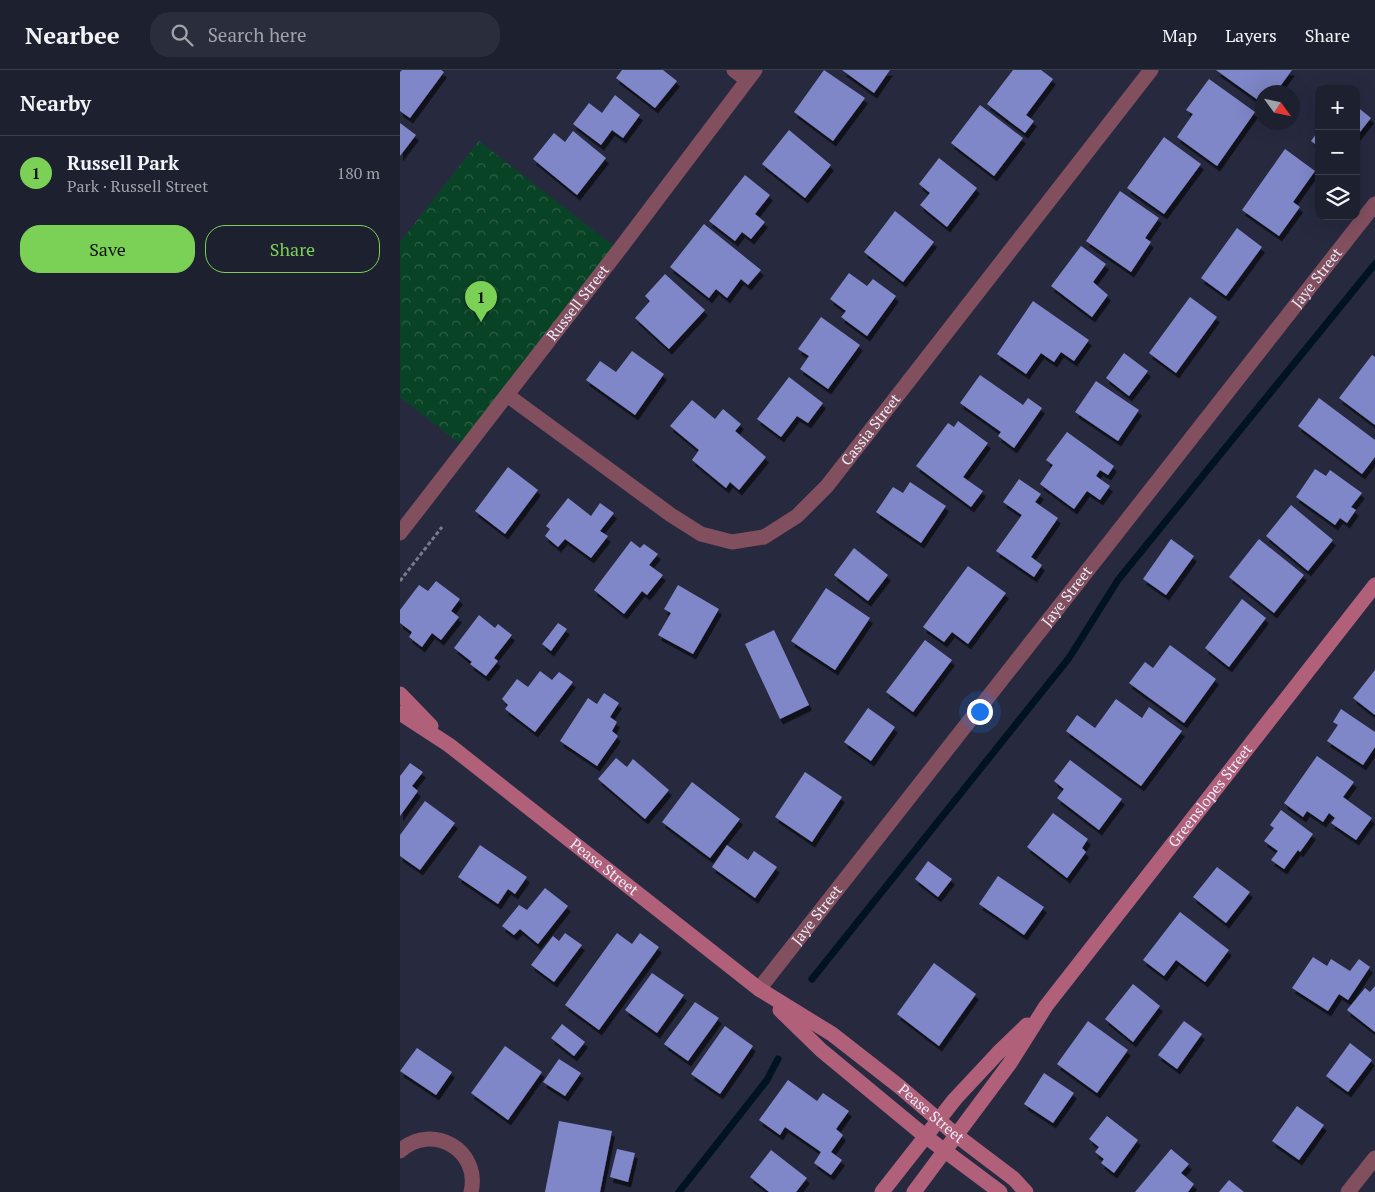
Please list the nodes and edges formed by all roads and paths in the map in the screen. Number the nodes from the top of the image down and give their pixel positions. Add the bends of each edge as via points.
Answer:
1 (734, 70) edge
2 (1151, 70) edge
3 (751, 75) edge
4 (1375, 204) edge
5 (507, 395) junction
6 (442, 527) dead end
7 (400, 533) edge
8 (400, 581) edge
9 (1375, 585) edge
10 (400, 694) edge
11 (400, 713) edge
12 (449, 745) junction
13 (760, 989) junction
14 (1046, 1006) junction
15 (939, 1119) junction
16 (956, 1135) junction
17 (925, 1136) junction
18 (400, 1151) edge
19 (945, 1151) junction
20 (1375, 1158) edge
21 (471, 1192) edge
22 (882, 1192) edge
23 (914, 1192) edge
24 (1000, 1192) edge
25 (1026, 1192) edge
26 (1348, 1192) edge

1 - 3 street
2 - 5 street, Cassia Street via 828,486 797,516 764,537 732,542 701,534 671,516
3 - 5 street, Russell Street
4 - 13 street, Jaye Street
5 - 7 street, Russell Street
6 - 8 path
9 - 14 street, Greenslopes Street
10 - 12 street, Pease Street
11 - 12 street, Pease Street
12 - 13 street, Pease Street
13 - 15 street, Pease Street via 832,1034
13 - 17 street, Pease Street via 821,1050
14 - 15 street, Greenslopes Street via 998,1053
14 - 16 street, Greenslopes Street via 1010,1062
15 - 16 street, Pease Street
15 - 17 street, Greenslopes Street
16 - 19 street, Greenslopes Street
16 - 25 street, Pease Street via 1014,1178
17 - 19 street, Pease Street
17 - 22 street, Greenslopes Street
18 - 21 street via 419,1140 432,1139 457,1148 471,1171
19 - 23 street, Greenslopes Street
19 - 24 street, Pease Street
20 - 26 street

